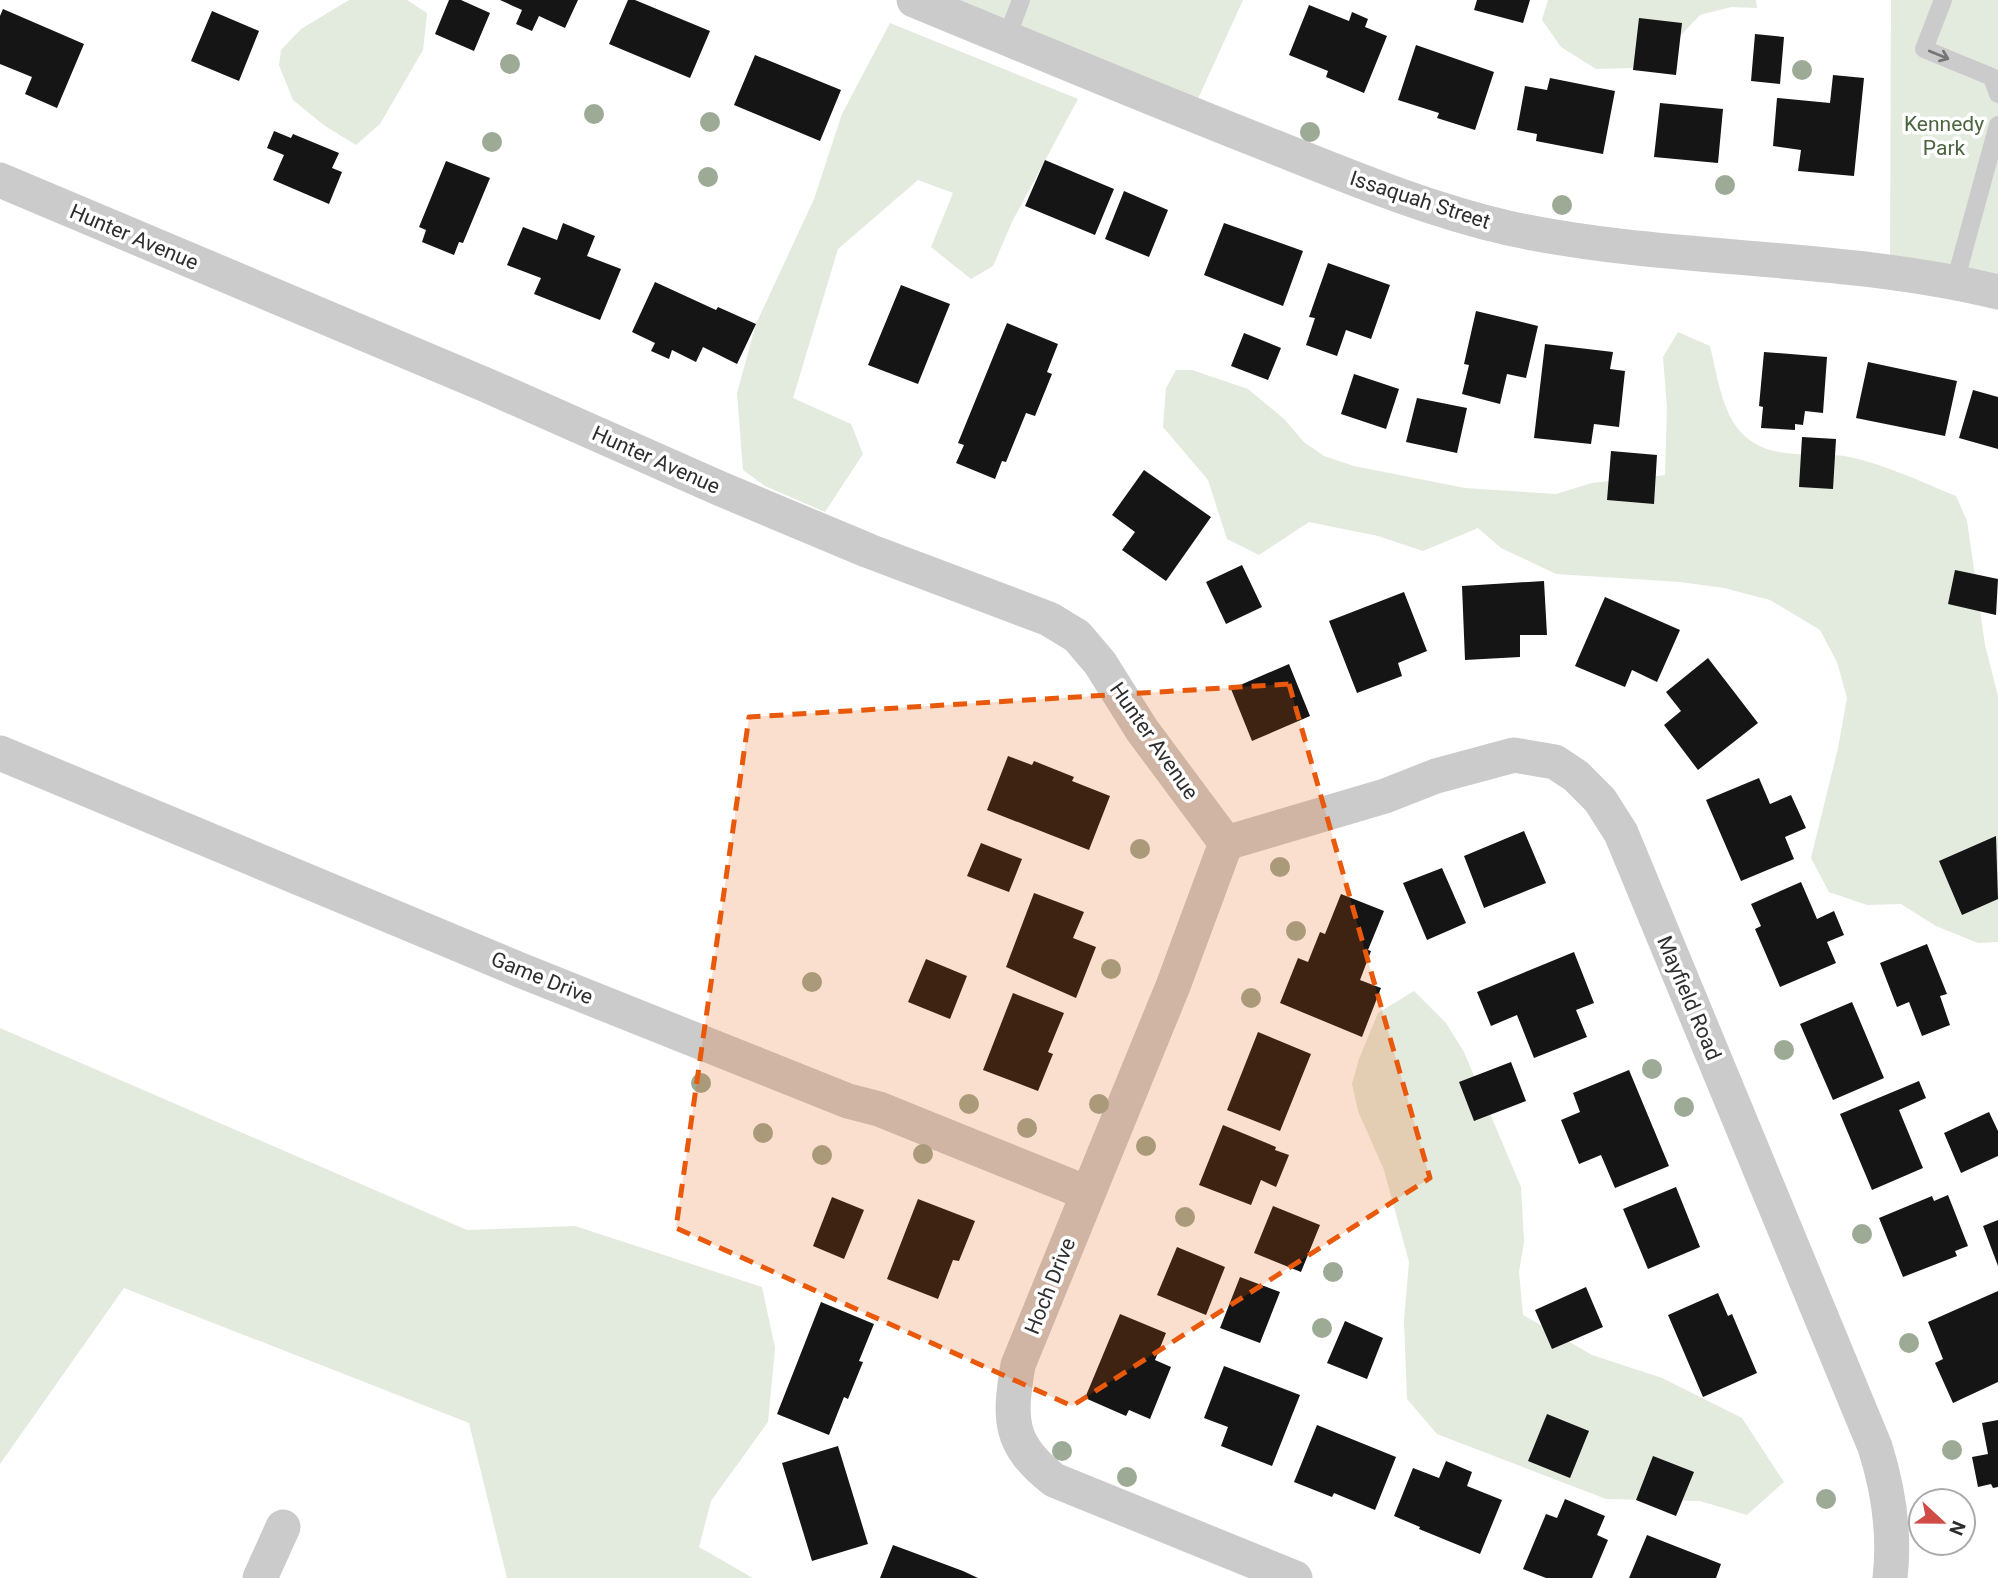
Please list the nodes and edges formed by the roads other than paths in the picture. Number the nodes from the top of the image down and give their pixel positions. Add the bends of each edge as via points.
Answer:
1 (914, 0) edge
2 (1021, 0) edge
3 (1943, 0) edge
4 (1007, 37) junction
5 (1998, 94) edge
6 (1998, 125) edge
7 (0, 180) edge
8 (1955, 282) junction
9 (1998, 292) edge
10 (0, 753) edge
11 (1226, 843) junction
12 (1087, 1193) junction
13 (283, 1527) dead end
14 (260, 1578) edge
15 (1295, 1578) edge
16 (1889, 1578) edge

1 - 4 street, Issaquah Street
2 - 4 lane
3 -> 5 lane via 1924,49 1992,77
4 - 8 street, Issaquah Street via 1203,119 1461,217 1570,240
6 - 8 lane
7 - 11 street, Hunter Avenue via 820,530 1049,619 1077,636 1100,663 1142,730
8 - 9 street, Issaquah Street
10 - 12 street, Game Drive via 520,970
11 - 12 street, Hoch Drive via 1173,986
11 - 16 street, Mayfield Road via 1514,755 1555,762 1600,800 1621,833 1862,1413 1888,1493
12 - 15 street, Hoch Drive via 1018,1365 1012,1404 1016,1437 1034,1465 1054,1480
13 - 14 street

